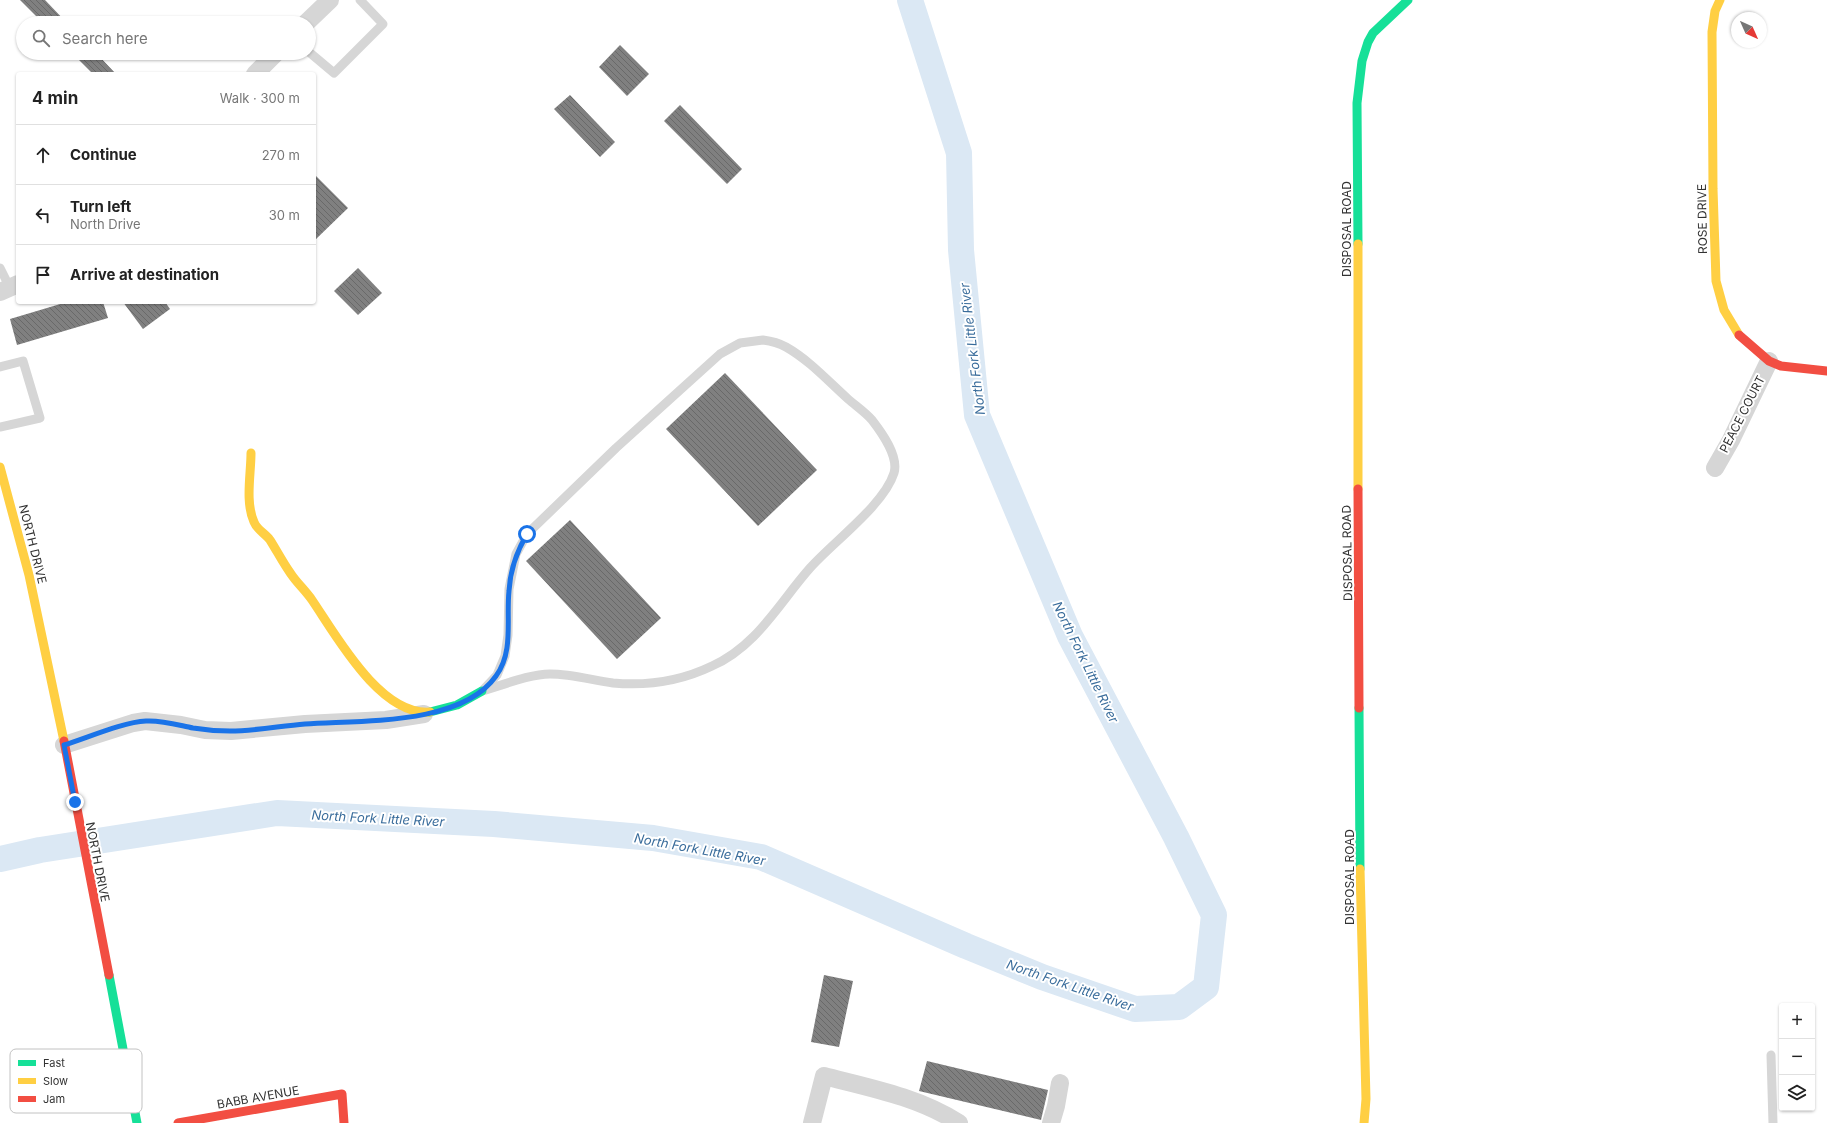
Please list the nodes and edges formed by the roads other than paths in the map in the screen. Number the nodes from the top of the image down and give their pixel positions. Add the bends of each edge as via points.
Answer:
1 (330, 0) edge
2 (360, 0) edge
3 (1408, 0) edge
4 (1720, 0) edge
5 (313, 16) edge
6 (316, 58) edge
7 (269, 60) edge
8 (257, 72) edge
9 (0, 268) edge
10 (9, 288) edge
11 (1769, 361) junction
12 (0, 367) edge
13 (1827, 371) edge
14 (0, 427) edge
15 (251, 453) dead end
16 (0, 466) edge
17 (1715, 468) dead end
18 (482, 691) junction
19 (431, 712) junction
20 (64, 745) junction
21 (122, 1049) edge
22 (1771, 1055) dead end
23 (1060, 1084) dead end
24 (135, 1113) edge
25 (137, 1123) edge
26 (178, 1123) edge
27 (344, 1123) edge
28 (812, 1123) edge
29 (959, 1123) edge
30 (1051, 1123) edge
31 (1364, 1123) edge
32 (1773, 1123) edge

1 - 5 street
2 - 6 lane via 383,24 334,72
3 - 31 street, DISPOSAL ROAD via 1380,25 1367,43 1360,68 1357,103 1360,885 1366,1099
4 - 11 street, ROSE DRIVE via 1715,10 1712,32 1716,281 1730,322 1743,339
7 - 8 street
9 - 10 lane
11 - 13 street, ROSE DRIVE via 1781,366
11 - 17 street, PEACE COURT
12 - 14 lane via 23,361 40,418
15 - 19 street via 250,508 254,523 266,535 344,648 367,674 386,693 408,709
16 - 20 street, NORTH DRIVE via 29,575
18 - 18 lane via 535,675 552,674 614,683 645,684 690,675 723,661 760,630 810,568 870,510 884,492 894,473 895,462 886,440 871,419 789,348 763,340 740,343 720,354 616,448 527,534 516,554 509,590 505,656 497,675
18 - 19 street via 454,706
19 - 20 street via 386,720 231,731 205,730 181,724 145,721
20 - 21 street, NORTH DRIVE
22 - 32 lane
23 - 30 street
24 - 25 street, NORTH DRIVE
26 - 27 street, BABB AVENUE via 342,1094
28 - 29 street via 824,1076 894,1094 942,1112

